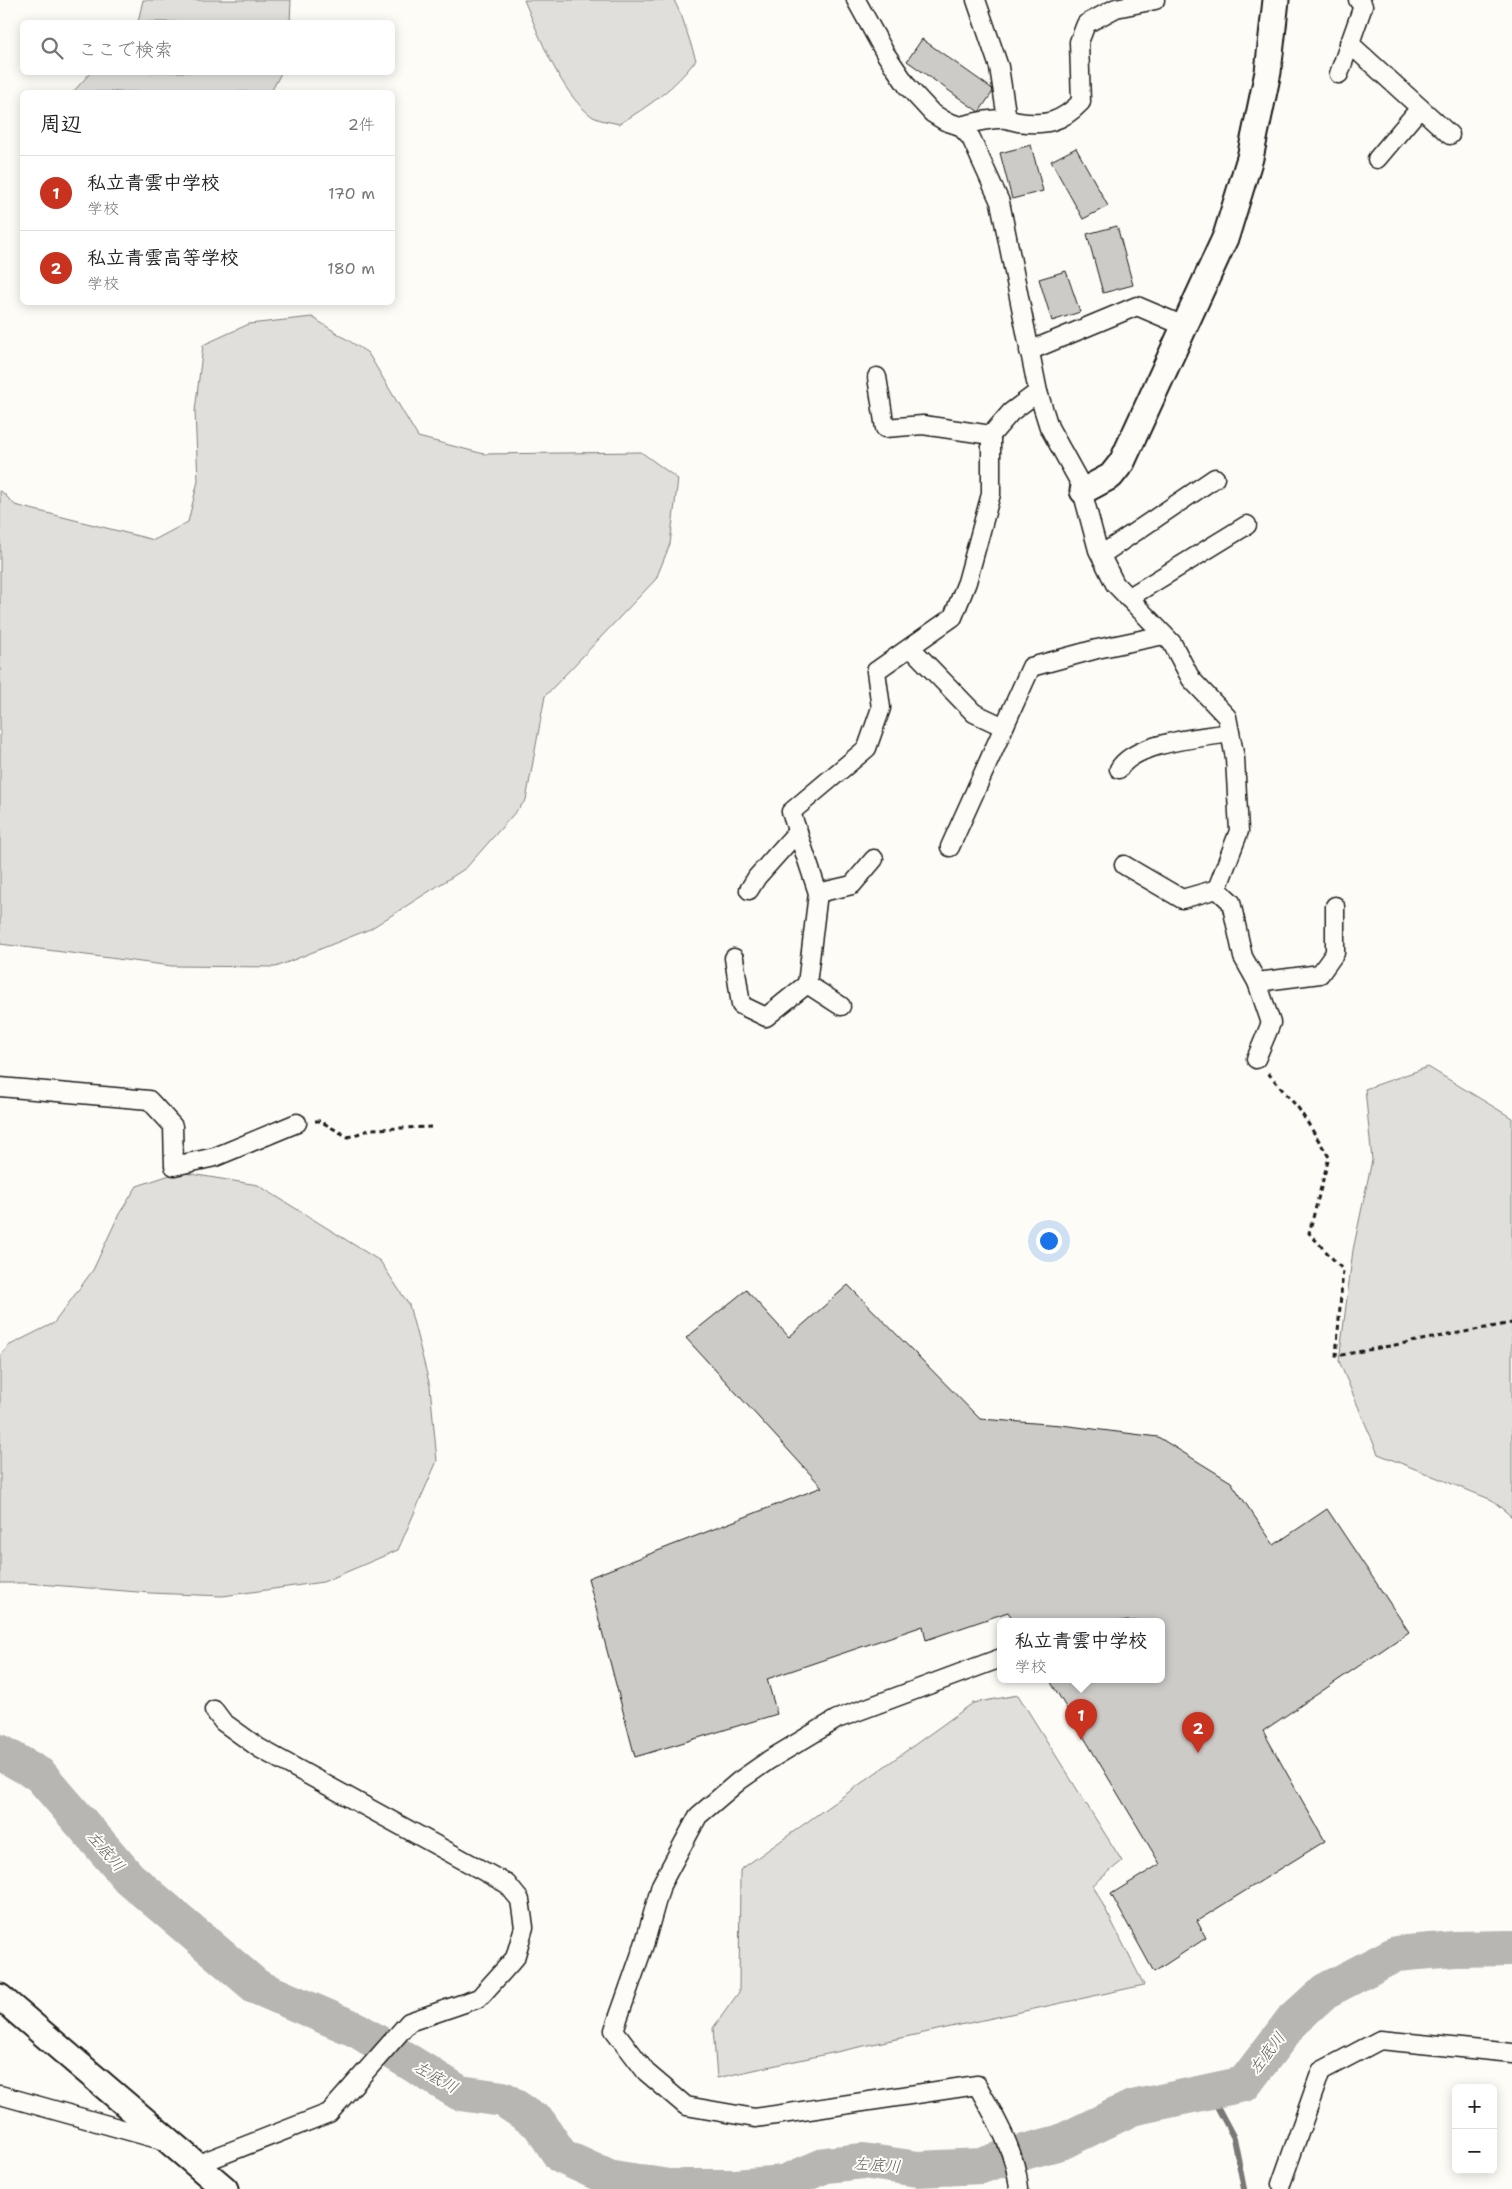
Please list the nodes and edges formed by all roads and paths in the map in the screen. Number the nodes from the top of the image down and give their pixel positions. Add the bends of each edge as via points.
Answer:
1 (856, 0) edge
2 (976, 0) edge
3 (1155, 0) edge
4 (1276, 0) edge
5 (1358, 0) edge
6 (1349, 43) junction
7 (1339, 74) dead end
8 (1420, 108) junction
9 (1007, 119) junction
10 (960, 126) junction
11 (1450, 135) dead end
12 (1376, 159) dead end
13 (1184, 326) junction
14 (1029, 351) junction
15 (877, 376) dead end
16 (1038, 392) junction
17 (991, 435) junction
18 (1215, 478) dead end
19 (1082, 492) junction
20 (1246, 525) dead end
21 (1101, 556) junction
22 (1128, 598) junction
23 (1164, 635) junction
24 (911, 648) junction
25 (1004, 727) junction
26 (1230, 733) junction
27 (1119, 768) dead end
28 (798, 832) junction
29 (950, 847) dead end
30 (874, 859) dead end
31 (1124, 865) dead end
32 (1216, 889) junction
33 (749, 890) dead end
34 (818, 893) junction
35 (1335, 906) dead end
36 (734, 958) dead end
37 (1257, 982) junction
38 (807, 984) junction
39 (841, 1006) dead end
40 (1256, 1059) joint
41 (0, 1087) edge
42 (297, 1124) joint
43 (431, 1128) dead end
44 (1512, 1322) edge
45 (997, 1659) edge
46 (214, 1710) dead end
47 (0, 1997) edge
48 (1512, 2054) edge
49 (0, 2094) edge
50 (173, 2143) junction
51 (196, 2165) junction
52 (1019, 2183) edge
53 (1280, 2184) dead end
54 (225, 2189) edge

1 - 10 street via 908,87 932,112
2 - 9 street via 999,67
3 - 9 street via 1116,8 1086,24 1079,42 1081,102 1070,114 1041,124
4 - 13 street via 1268,72 1250,158 1226,236
5 - 6 street via 1363,6
6 - 7 street
6 - 8 street
8 - 11 street
8 - 12 street
9 - 10 street
10 - 14 street via 971,138 1000,202
13 - 14 street via 1137,306
13 - 19 street via 1122,462 1111,476
14 - 16 street
15 - 17 street via 885,428 923,425
16 - 17 street via 1010,412
16 - 19 street via 1049,427
17 - 24 street via 991,494 954,617
18 - 21 street
19 - 21 street
20 - 22 street
21 - 22 street via 1115,584
22 - 23 street
23 - 25 street via 1031,667
23 - 26 street via 1172,642 1191,679 1227,716
24 - 25 street via 974,713
24 - 28 street via 876,671 881,708 867,748 791,812
25 - 29 street
26 - 27 street via 1144,749 1124,760
26 - 32 street via 1238,831
28 - 33 street via 757,876
28 - 34 street
30 - 34 street via 852,884
31 - 32 street via 1182,900
32 - 37 street via 1231,902 1243,957
34 - 38 street
35 - 37 street via 1335,953 1320,974
36 - 38 street via 741,1005 766,1017
37 - 40 street via 1271,1023
38 - 39 street
40 - 44 path via 1299,1110 1329,1157 1309,1232 1344,1270 1336,1356
41 - 42 street via 149,1100 173,1126 174,1166 215,1157
42 - 43 path via 320,1121 348,1137 372,1129
45 - 52 street via 837,1718 739,1781 698,1816 662,1885 614,2030 646,2072 686,2106 756,2118 977,2085 1002,2130
46 - 51 street via 223,1722 259,1748 507,1884 520,1900 524,1927 515,1958 479,1998 409,2022 329,2113
47 - 50 street
48 - 53 street via 1380,2040 1321,2071
49 - 50 street
50 - 51 street
51 - 54 street

